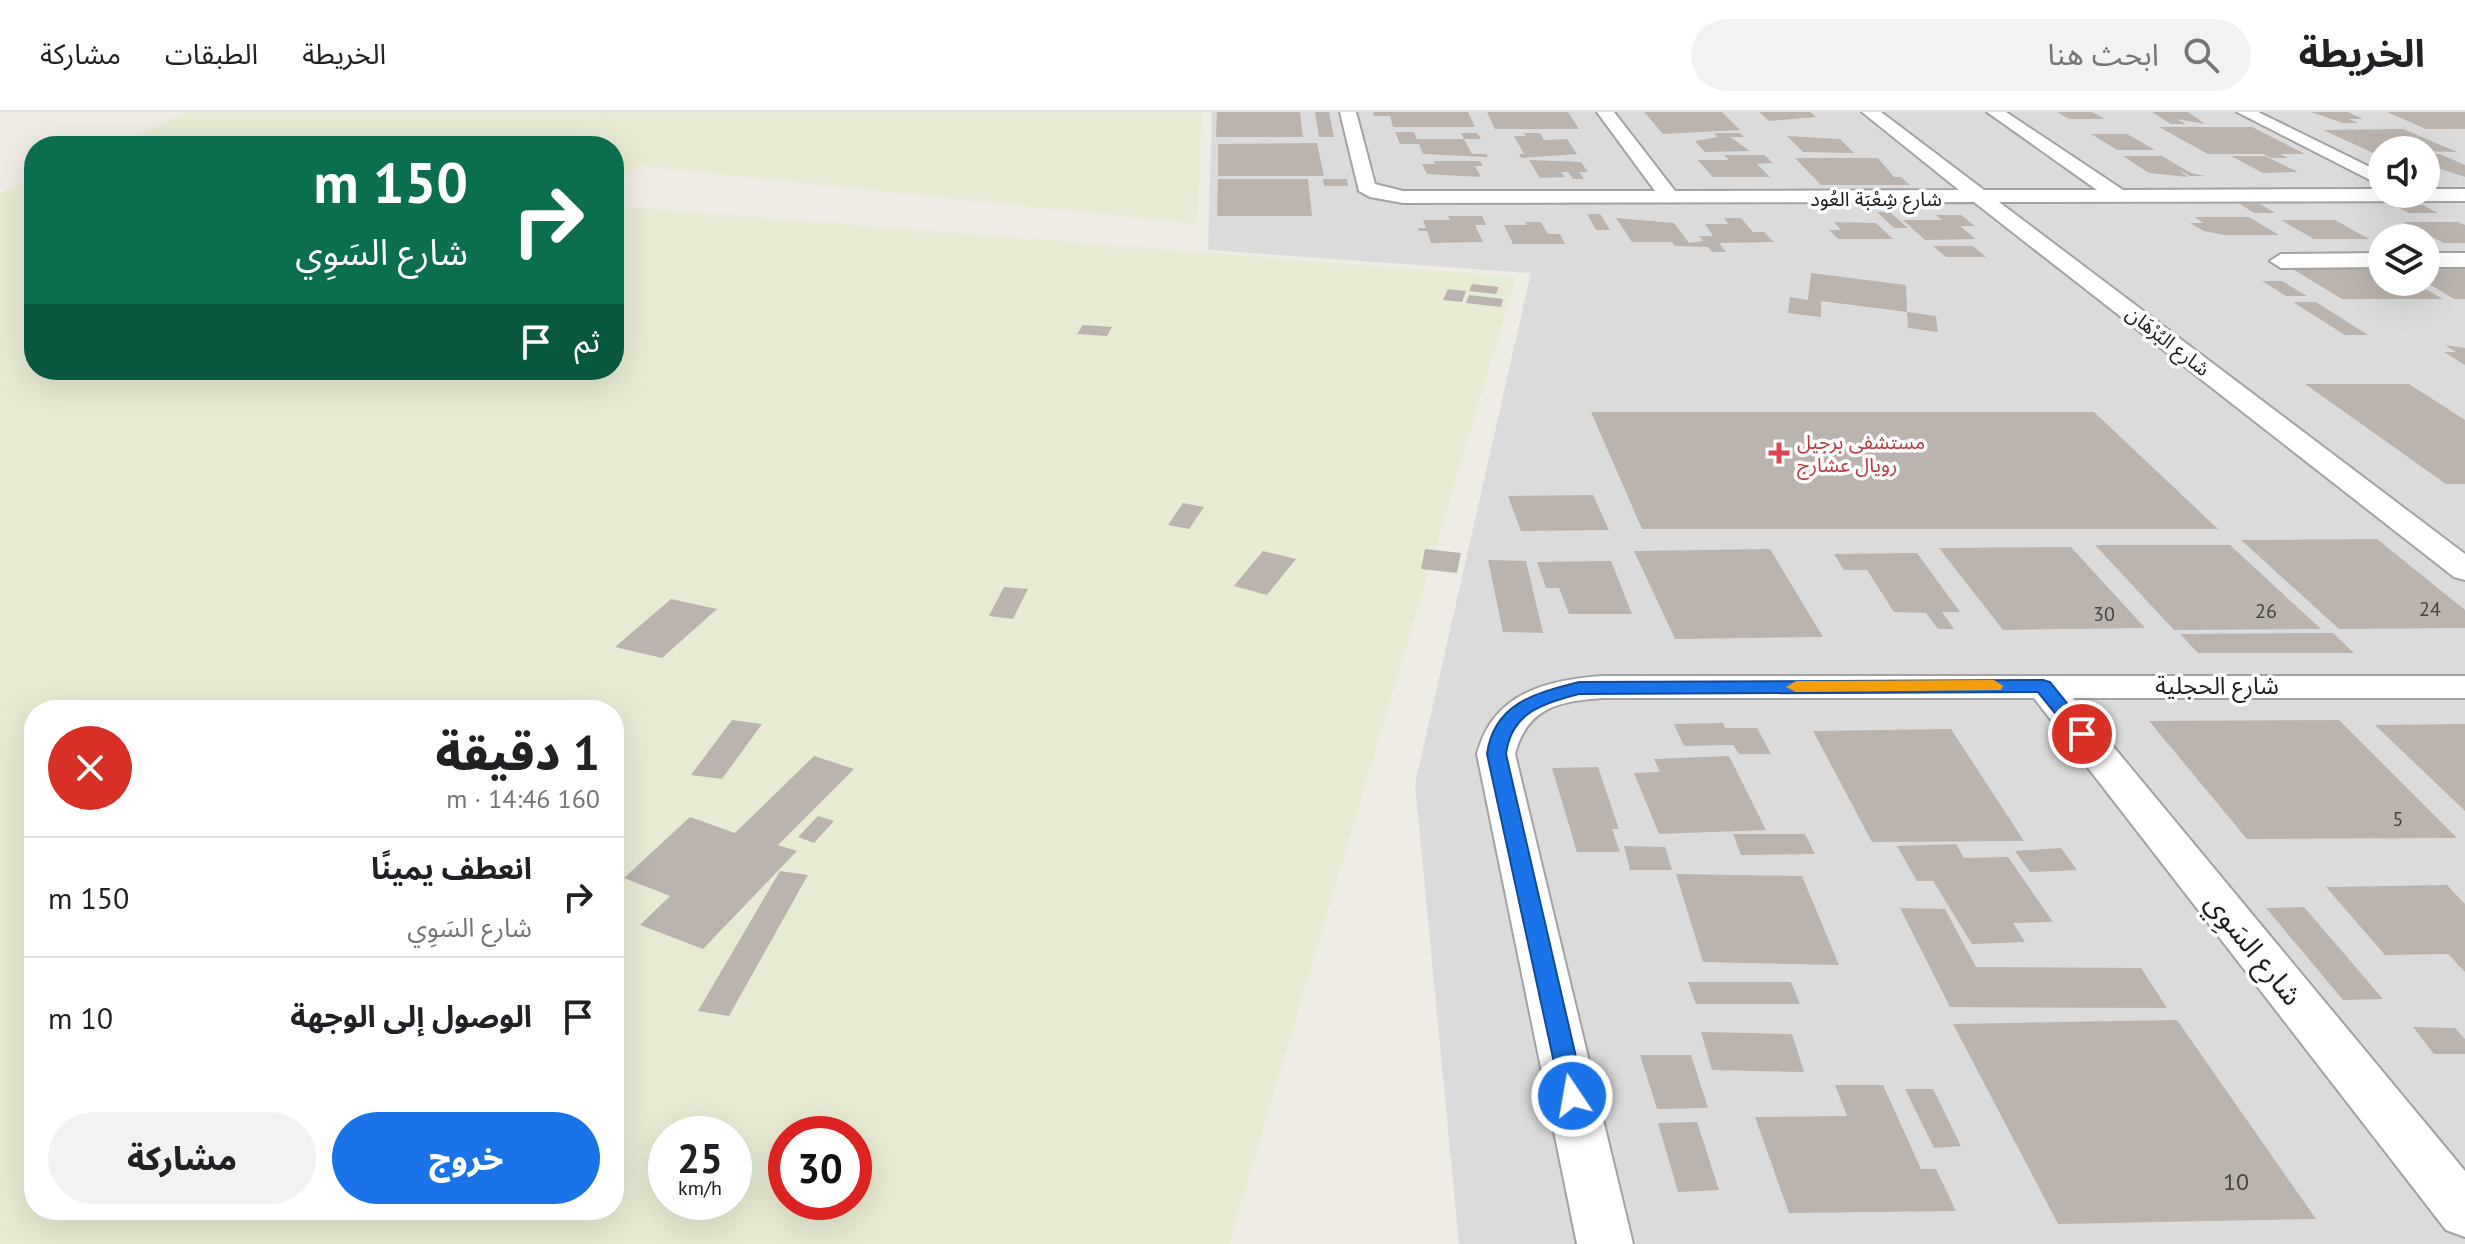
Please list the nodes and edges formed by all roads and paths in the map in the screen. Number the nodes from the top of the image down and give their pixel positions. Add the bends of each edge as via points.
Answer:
1 (1348, 112) edge
2 (1605, 112) edge
3 (1870, 112) edge
4 (1995, 112) edge
5 (2245, 112) edge
6 (2368, 173) edge
7 (2368, 195) edge
8 (2440, 195) edge
9 (2465, 195) edge
10 (2121, 197) junction
11 (1671, 198) junction
12 (1986, 199) junction
13 (2368, 260) edge
14 (2440, 260) edge
15 (2465, 260) edge
16 (2281, 261) dead end
17 (2465, 570) edge
18 (2043, 686) junction
19 (2465, 687) edge
20 (2465, 1212) edge
21 (1605, 1244) edge

1 - 11 street, شارع شِعْبَة العُود via 1364,183 1385,195
2 - 11 street
3 - 12 street, شارع البُرْهَان
4 - 10 street
5 - 6 street
7 - 10 street, شارع شِعْبَة العُود
8 - 9 street, شارع شِعْبَة العُود
10 - 12 street, شارع شِعْبَة العُود
11 - 12 street, شارع شِعْبَة العُود
12 - 17 street, شارع البُرْهَان
13 - 16 street
14 - 15 street
18 - 19 street, شارع الحجلية
18 - 20 street, شارع السَوِي
18 - 21 street, شارع الحجلية via 1579,688 1535,699 1507,722 1496,754

